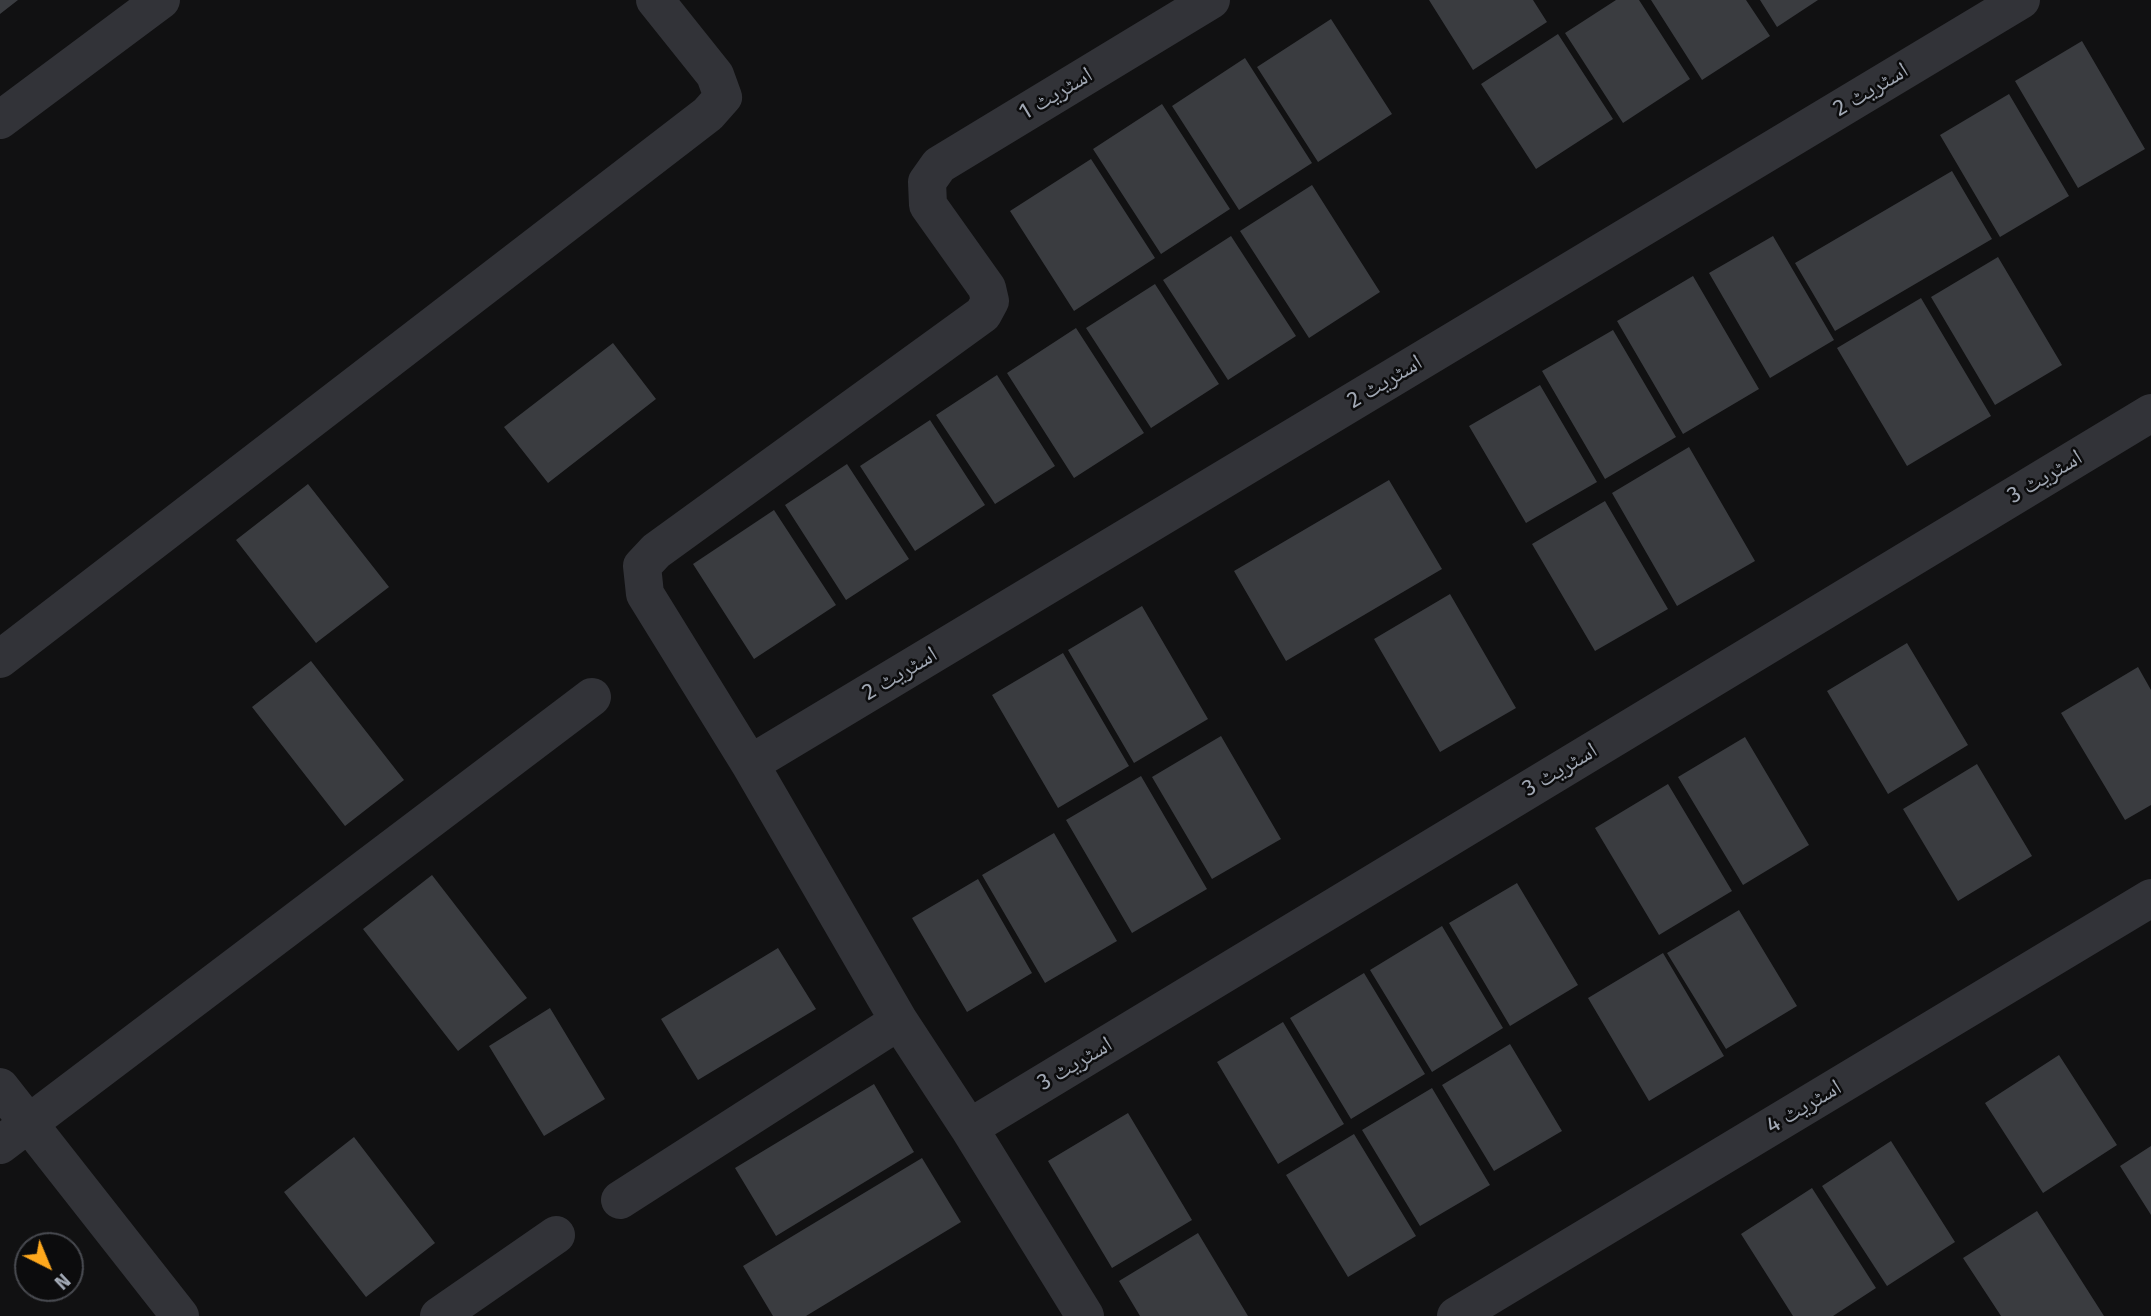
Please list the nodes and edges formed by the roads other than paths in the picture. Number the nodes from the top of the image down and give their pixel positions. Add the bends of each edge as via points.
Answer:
1 (161, 0) edge
2 (655, 0) edge
3 (1211, 0) edge
4 (2021, 0) edge
5 (0, 120) edge
6 (2151, 413) edge
7 (0, 659) edge
8 (592, 697) dead end
9 (750, 764) junction
10 (2151, 898) edge
11 (899, 1021) junction
12 (0, 1087) edge
13 (969, 1128) junction
14 (14, 1134) edge
15 (620, 1200) dead end
16 (556, 1234) dead end
17 (180, 1316) edge
18 (439, 1316) edge
19 (1085, 1316) edge
20 (1456, 1316) edge

1 - 5 street
2 - 7 street via 715,75 723,97 708,114
3 - 9 street, اسٹریٹ 1 via 939,165 927,182 928,205 987,288 990,301 983,314 656,551 642,566 645,593
4 - 9 street, اسٹریٹ 2
6 - 13 street, اسٹریٹ 3
8 - 14 street
9 - 11 street
10 - 20 street, اسٹریٹ 4
11 - 13 street
11 - 15 street
12 - 14 street
13 - 19 street
14 - 17 street
16 - 18 street

